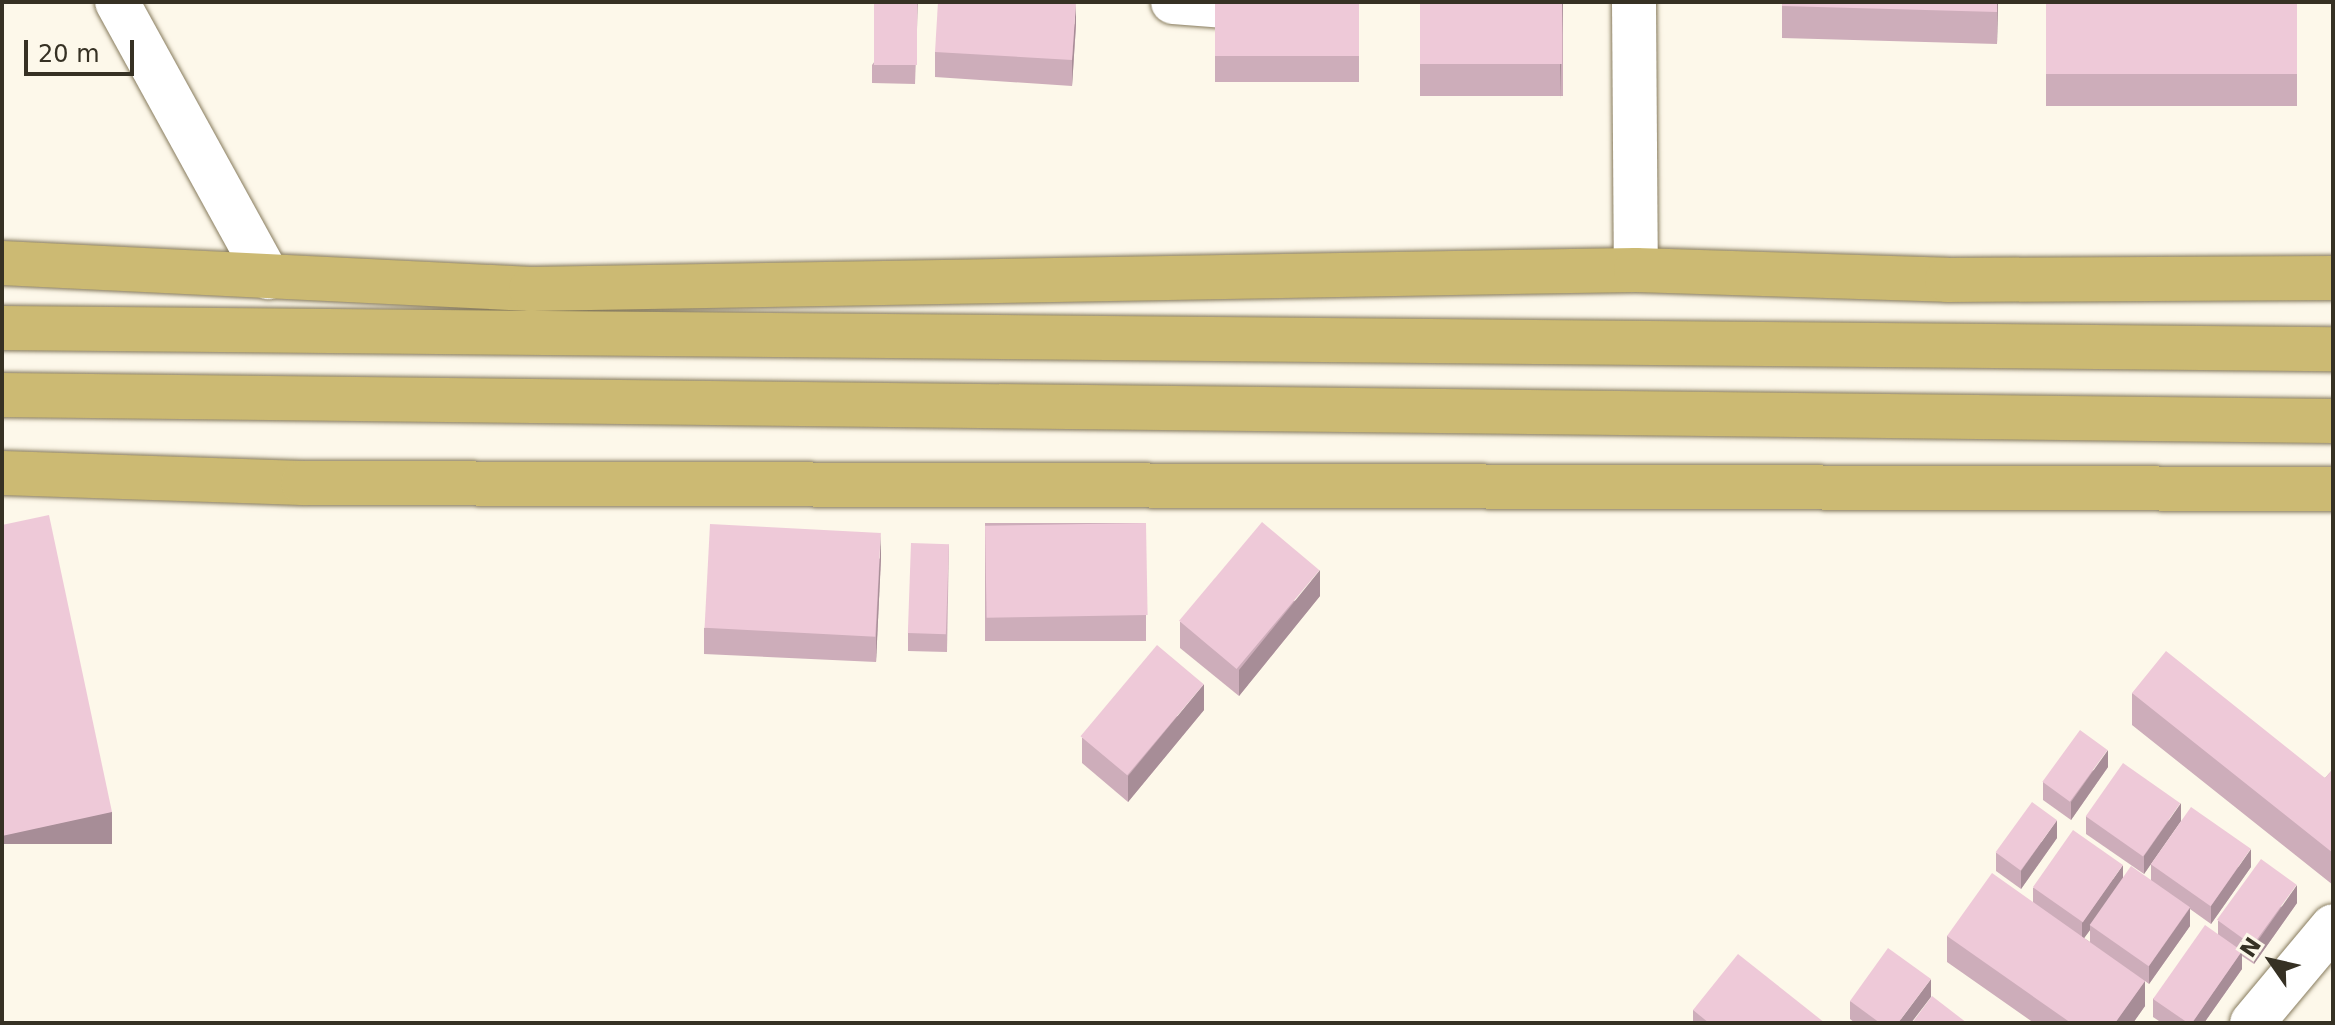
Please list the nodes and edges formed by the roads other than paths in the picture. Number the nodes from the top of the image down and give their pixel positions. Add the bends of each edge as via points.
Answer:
1 (117, 2) edge
2 (1173, 2) edge
3 (1634, 2) edge
4 (1236, 7) edge
5 (2, 263) edge
6 (1636, 270) junction
7 (268, 277) junction
8 (2333, 278) edge
9 (2, 328) edge
10 (2333, 349) edge
11 (2, 395) edge
12 (2333, 421) edge
13 (2, 473) edge
14 (2333, 489) edge
15 (2333, 926) edge
16 (2252, 1023) edge

1 - 7 street
2 - 4 street
3 - 6 street
5 - 7 highway
6 - 7 highway via 531,289
6 - 8 highway via 1947,280
9 - 10 highway
11 - 12 highway
13 - 14 highway via 319,483
15 - 16 street

